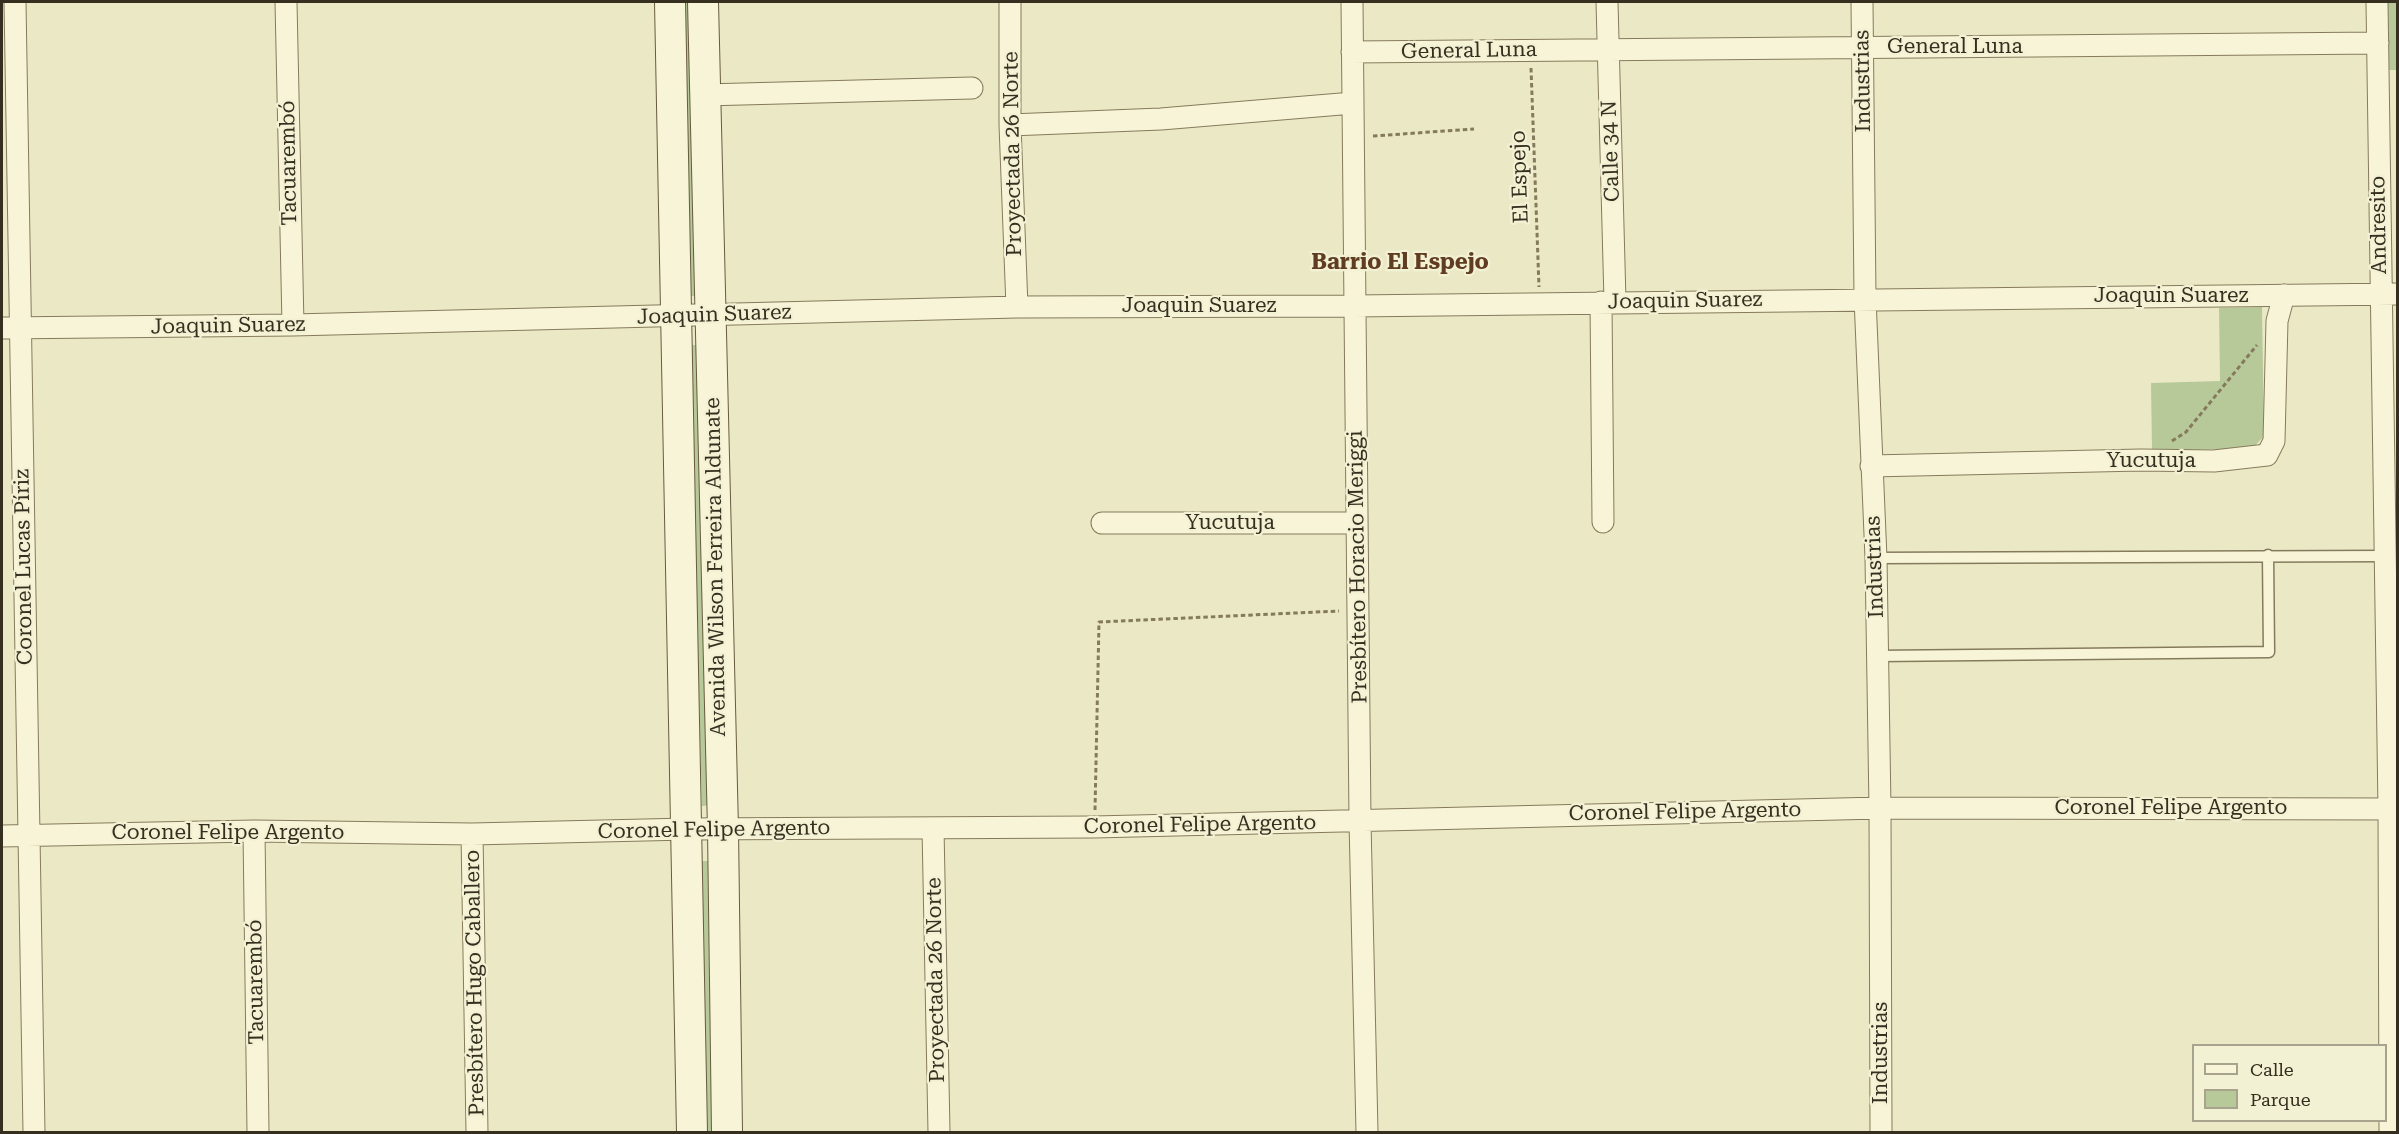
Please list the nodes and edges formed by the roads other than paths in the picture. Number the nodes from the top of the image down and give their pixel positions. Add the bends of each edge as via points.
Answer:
1 (15, 2) edge
2 (286, 2) edge
3 (670, 2) edge
4 (703, 2) edge
5 (1010, 2) edge
6 (1352, 2) edge
7 (1607, 2) edge
8 (1862, 2) edge
9 (2377, 2) edge
10 (2378, 43) junction
11 (1863, 47) junction
12 (1608, 50) junction
13 (1352, 52) junction
14 (972, 88) dead end
15 (704, 95) junction
16 (1353, 104) junction
17 (1010, 125) junction
18 (2389, 294) edge
19 (2284, 295) junction
20 (1865, 298) junction
21 (1608, 301) junction
22 (1354, 306) junction
23 (1017, 307) junction
24 (710, 315) junction
25 (675, 316) junction
26 (292, 325) junction
27 (11, 327) edge
28 (1871, 466) junction
29 (1603, 522) dead end
30 (1102, 523) dead end
31 (1357, 523) junction
32 (2268, 555) junction
33 (2384, 556) junction
34 (1876, 558) junction
35 (1877, 656) junction
36 (1880, 808) junction
37 (2393, 809) edge
38 (1360, 821) junction
39 (933, 828) junction
40 (688, 829) junction
41 (723, 829) junction
42 (254, 831) junction
43 (472, 834) junction
44 (2, 836) edge
45 (28, 836) junction
46 (34, 1132) edge
47 (258, 1132) edge
48 (477, 1132) edge
49 (692, 1132) edge
50 (727, 1132) edge
51 (939, 1132) edge
52 (1367, 1132) edge
53 (1881, 1132) edge
54 (2390, 1132) edge

1 - 27 street, Coronel Lucas Píriz
2 - 26 street, Tacuarembó
3 - 25 street, Avenida Wilson Ferreira Aldunate
4 - 15 street, Avenida Wilson Ferreira Aldunate
5 - 17 street, Proyectada 26 Norte
6 - 13 street, Presbítero Horacio Meriggi
7 - 12 street, Calle 34 N
8 - 11 street, Industrias
9 - 10 street, Andresito
10 - 11 street, General Luna
10 - 18 street, Andresito
11 - 12 street, General Luna
11 - 20 street, Industrias
12 - 13 street, General Luna
12 - 21 street, Calle 34 N
13 - 16 street, Presbítero Horacio Meriggi
14 - 15 street
15 - 24 street, Avenida Wilson Ferreira Aldunate
16 - 17 street via 1161,119
16 - 22 street, Presbítero Horacio Meriggi
17 - 23 street, Proyectada 26 Norte
18 - 19 street, Joaquin Suarez
18 - 33 street, Andresito
19 - 20 street, Joaquin Suarez
19 - 28 street, Yucutuja via 2277,321 2274,441 2267,455 2214,461
20 - 21 street, Joaquin Suarez
20 - 28 street, Industrias
21 - 22 street, Joaquin Suarez
21 - 29 street, Calle 34 N
22 - 23 street, Joaquin Suarez
22 - 31 street, Presbítero Horacio Meriggi
23 - 24 street, Joaquin Suarez
24 - 25 street, Joaquin Suarez
24 - 41 street, Avenida Wilson Ferreira Aldunate
25 - 26 street, Joaquin Suarez
25 - 40 street, Avenida Wilson Ferreira Aldunate
26 - 27 street, Joaquin Suarez
27 - 45 street, Coronel Lucas Píriz
28 - 34 street, Industrias
30 - 31 street, Yucutuja
31 - 38 street, Presbítero Horacio Meriggi
32 - 33 lane
32 - 34 lane
32 - 35 lane via 2269,652
33 - 37 street, Andresito
34 - 35 street, Industrias
35 - 36 street, Industrias
36 - 37 street, Coronel Felipe Argento
36 - 38 street, Coronel Felipe Argento
36 - 53 street, Industrias
37 - 54 street, Andresito
38 - 39 street, Coronel Felipe Argento
38 - 52 street, Presbítero Horacio Meriggi
39 - 41 street, Coronel Felipe Argento
39 - 51 street, Proyectada 26 Norte
40 - 41 street, Coronel Felipe Argento
40 - 43 street, Coronel Felipe Argento
40 - 49 street, Avenida Wilson Ferreira Aldunate
41 - 50 street, Avenida Wilson Ferreira Aldunate
42 - 43 street, Coronel Felipe Argento
42 - 45 street, Coronel Felipe Argento
42 - 47 street, Tacuarembó
43 - 48 street, Presbítero Hugo Caballero
44 - 45 street, Coronel Felipe Argento
45 - 46 street, Coronel Lucas Píriz

